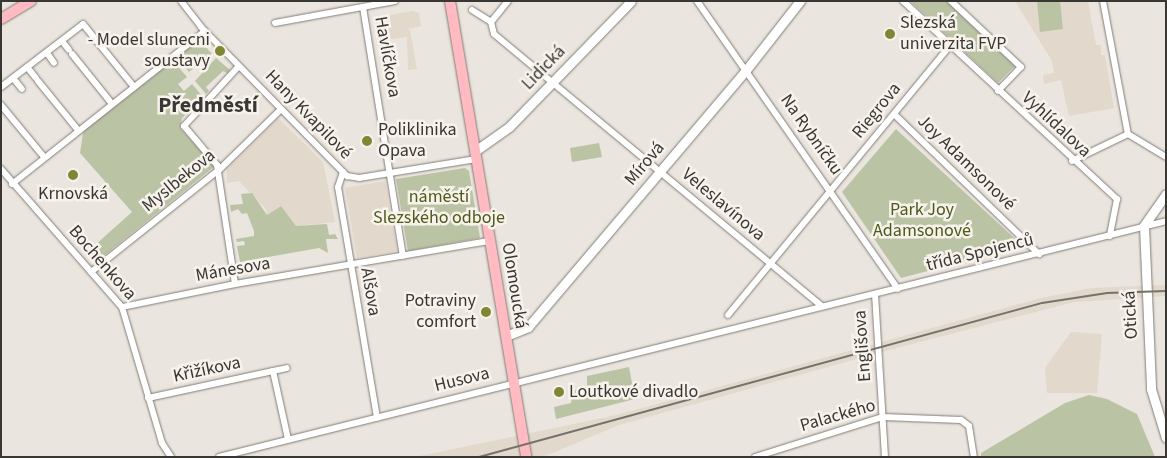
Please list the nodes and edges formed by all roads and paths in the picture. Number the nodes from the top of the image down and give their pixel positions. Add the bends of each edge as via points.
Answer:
1 (30, 1) edge
2 (181, 1) edge
3 (395, 1) edge
4 (450, 1) edge
5 (508, 1) edge
6 (631, 1) edge
7 (697, 1) edge
8 (800, 1) edge
9 (903, 1) edge
10 (951, 1) edge
11 (1103, 1) edge
12 (363, 7) junction
13 (472, 10) dead end
14 (1, 19) edge
15 (491, 22) junction
16 (275, 23) dead end
17 (205, 31) junction
18 (62, 41) junction
19 (950, 46) junction
20 (46, 53) junction
21 (54, 63) dead end
22 (240, 66) junction
23 (27, 67) junction
24 (746, 70) junction
25 (13, 78) junction
26 (552, 83) junction
27 (1, 87) edge
28 (134, 87) junction
29 (22, 89) dead end
30 (998, 91) junction
31 (112, 104) junction
32 (1, 105) edge
33 (281, 109) junction
34 (894, 114) junction
35 (78, 130) junction
36 (1128, 134) junction
37 (476, 154) junction
38 (44, 157) junction
39 (1166, 157) edge
40 (1072, 161) junction
41 (1, 168) edge
42 (219, 170) junction
43 (343, 172) junction
44 (391, 172) junction
45 (659, 172) junction
46 (12, 184) junction
47 (831, 190) junction
48 (1166, 194) edge
49 (1166, 221) edge
50 (1144, 226) junction
51 (1110, 236) junction
52 (490, 241) junction
53 (1039, 254) junction
54 (403, 256) junction
55 (350, 265) junction
56 (771, 265) junction
57 (91, 272) junction
58 (235, 284) junction
59 (898, 289) junction
60 (875, 294) junction
61 (822, 306) junction
62 (122, 307) junction
63 (728, 315) dead end
64 (506, 336) junction
65 (287, 368) dead end
66 (273, 371) junction
67 (514, 384) junction
68 (148, 398) junction
69 (883, 417) junction
70 (377, 418) junction
71 (1166, 438) edge
72 (288, 439) junction
73 (766, 455) edge
74 (171, 457) edge
75 (219, 457) edge
76 (526, 457) edge
77 (756, 457) edge
78 (885, 457) edge
79 (974, 457) edge

1 - 14 main road
2 - 17 street, Hany Kvapilové
3 - 12 street
4 - 37 main road, Olomoucká
5 - 15 street
6 - 26 street, Lidická
7 - 24 street, Na Rybníčku
8 - 24 street, Mírová
9 - 19 street, Vyhlídalova
10 - 30 street via 1021,67
11 - 36 street
12 - 16 street
12 - 44 street, Havlíčkova
13 - 15 street, Veleslavínova
15 - 26 street, Veleslavínova via 492,32
17 - 22 street, Hany Kvapilové
17 - 28 street
18 - 20 street
18 - 28 street via 84,24
18 - 31 street
19 - 30 street, Vyhlídalova
19 - 34 street, Riegrova
20 - 21 street
20 - 23 street
22 - 33 street, Hany Kvapilové
22 - 42 street via 184,126
23 - 25 street
23 - 35 street
24 - 45 street, Mírová
24 - 47 street, Na Rybníčku
25 - 27 street
25 - 29 street
26 - 37 street, Lidická via 507,129
26 - 45 street, Veleslavínova
28 - 31 street
30 - 40 street, Vyhlídalova
31 - 35 street
32 - 38 street
33 - 42 street, Myslbekova
33 - 43 street, Hany Kvapilové
34 - 47 street, Riegrova
34 - 53 street, Joy Adamsonové
35 - 38 street
36 - 39 street
36 - 40 street
37 - 44 street, Hany Kvapilové
37 - 52 main road, Olomoucká
38 - 46 street
40 - 51 street, Vyhlídalova via 1117,199
41 - 46 street, Bochenkova
42 - 57 street, Myslbekova
42 - 58 street
43 - 44 street, Hany Kvapilové via 354,178
43 - 55 street, Alšova via 338,187
44 - 54 street, Havlíčkova
45 - 56 street, Veleslavínova
45 - 64 street, Mírová via 528,327
46 - 57 street, Bochenkova
47 - 56 street, Riegrova
47 - 59 street, Na Rybníčku
48 - 50 street
49 - 50 street, třída Spojenců
50 - 51 street, třída Spojenců
50 - 71 street, Otická via 1151,389
51 - 53 street, třída Spojenců
52 - 54 street
52 - 64 main road, Olomoucká
53 - 59 street, třída Spojenců
54 - 55 street
55 - 58 street, Mánesova
55 - 70 street, Alšova
56 - 61 street, Veleslavínova
56 - 63 street, Riegrova
57 - 62 street, Bochenkova
58 - 62 street, Mánesova
59 - 60 street, třída Spojenců
60 - 61 street, třída Spojenců
60 - 69 street, Englišova
61 - 67 street, Husova
62 - 68 street, Bochenkova
64 - 67 main road, Olomoucká
65 - 66 street, Křižíkova
66 - 68 street, Křižíkova
66 - 72 street
67 - 70 street, Husova
67 - 76 main road, Olomoucká
68 - 74 street, Bochenkova
69 - 73 street, Palackého
69 - 78 street, Englišova
69 - 79 street, Palackého via 961,420 969,426
70 - 72 street, Husova
72 - 75 street, Husova
73 - 77 street, Palackého

